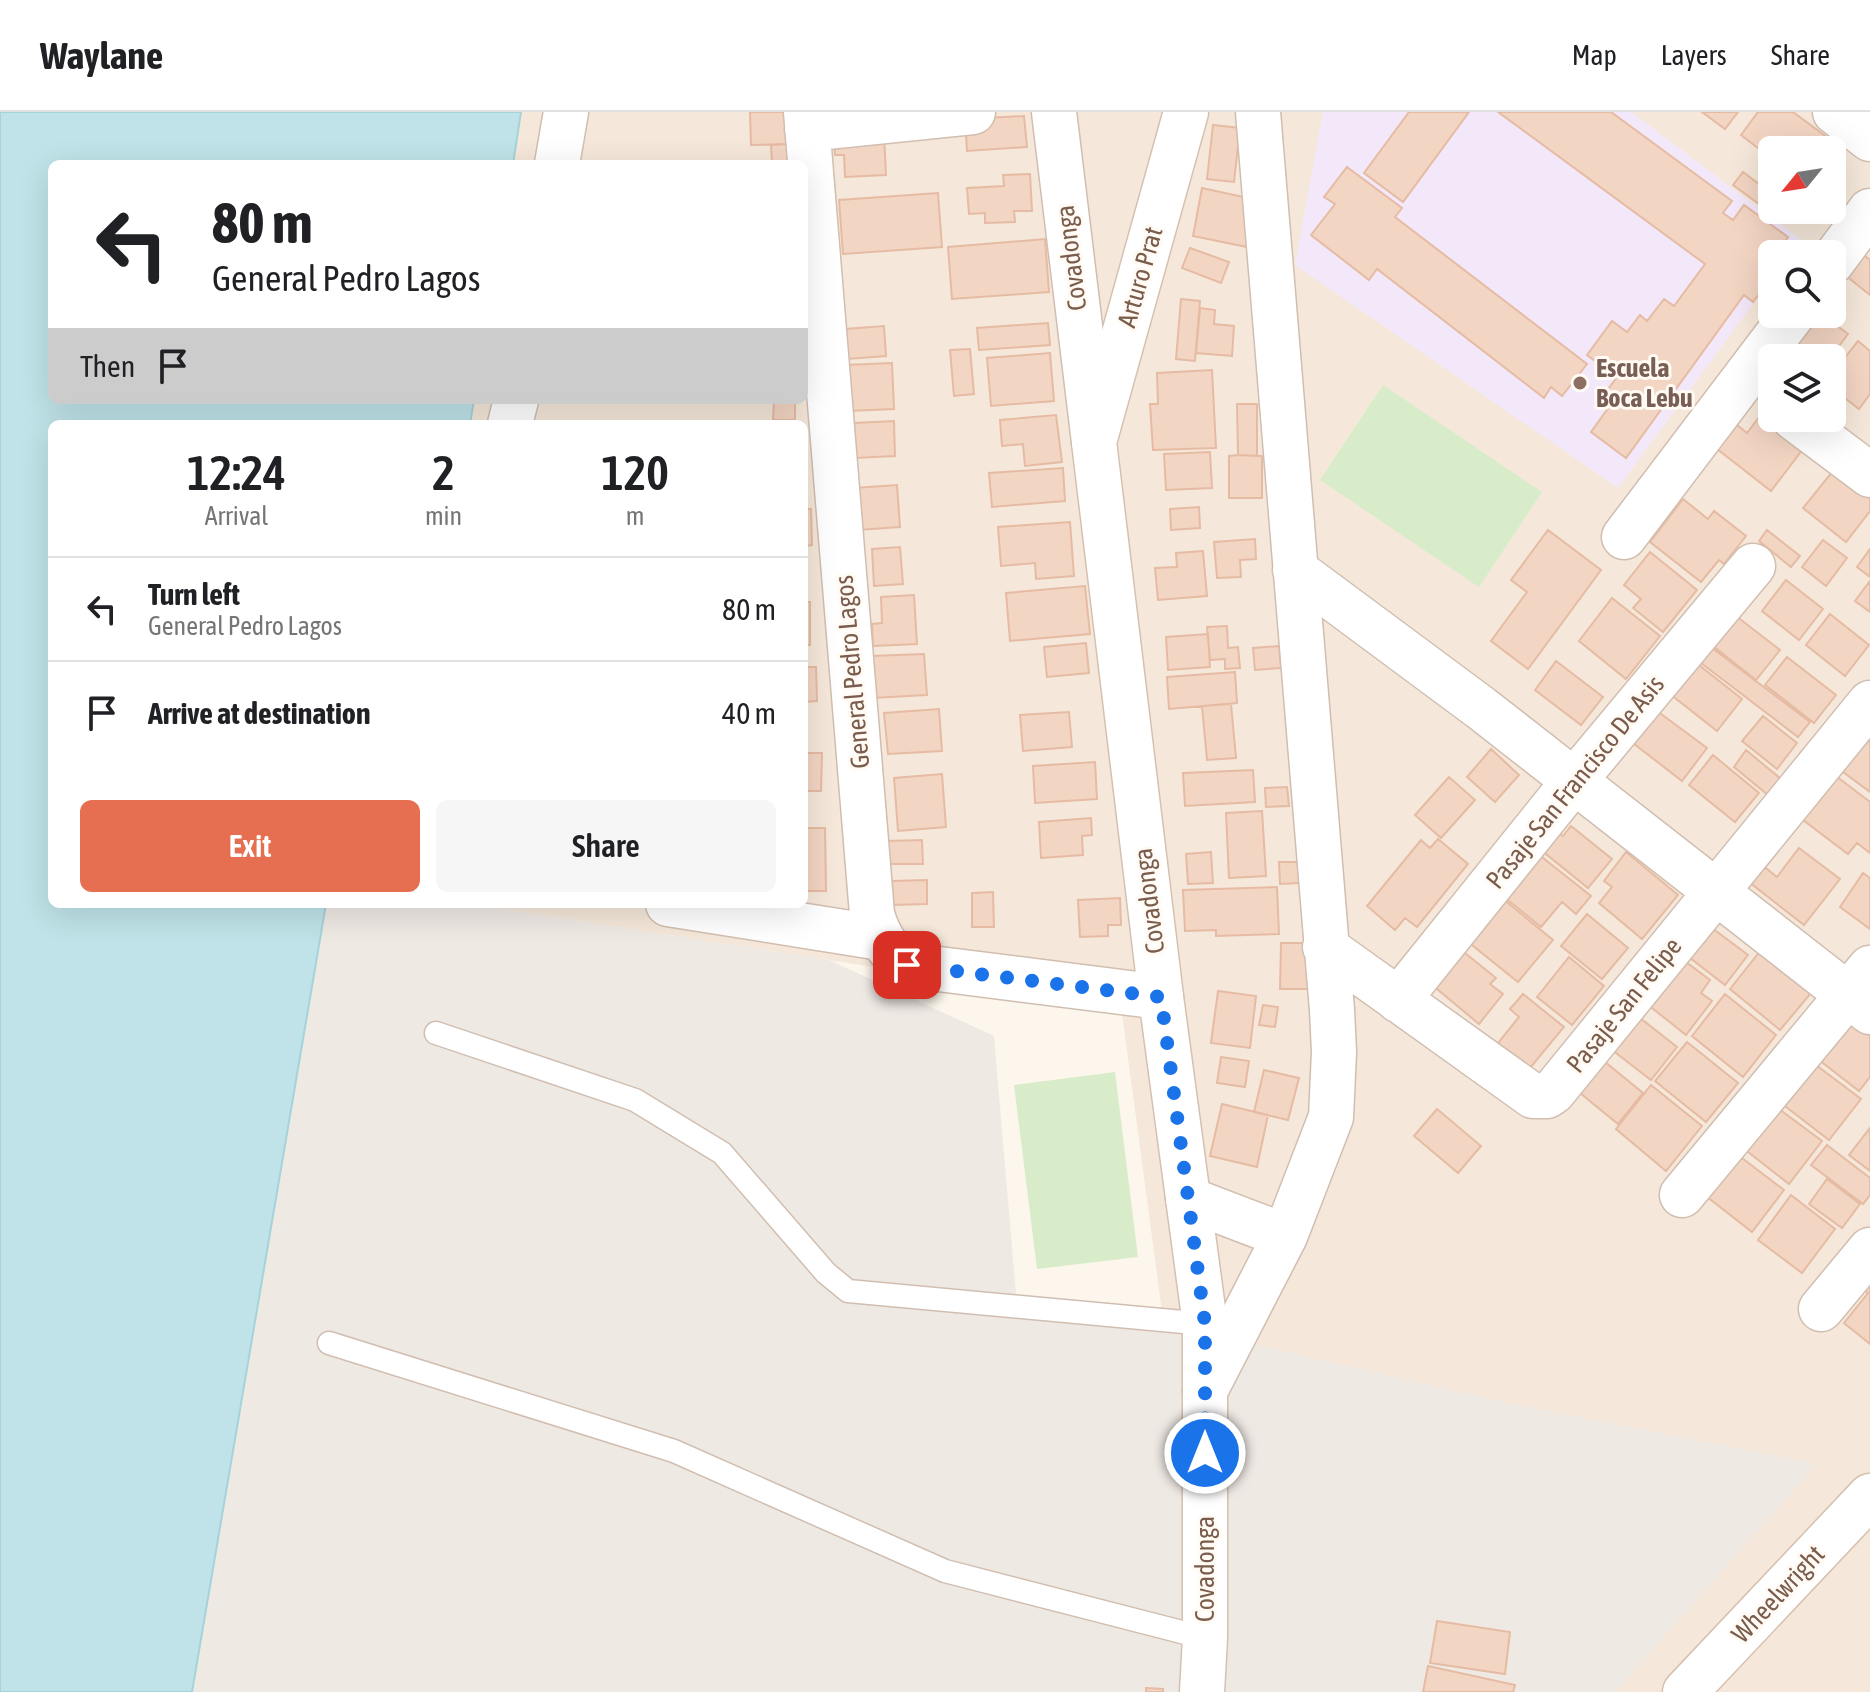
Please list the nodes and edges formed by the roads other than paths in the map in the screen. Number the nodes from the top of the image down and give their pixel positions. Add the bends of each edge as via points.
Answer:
1 (566, 112) edge
2 (973, 112) edge
3 (1054, 112) edge
4 (1186, 112) edge
5 (1258, 112) edge
6 (1835, 112) edge
7 (807, 120) edge
8 (1870, 139) edge
9 (558, 160) edge
10 (1870, 211) edge
11 (1846, 243) edge
12 (1758, 391) edge
13 (1813, 432) edge
14 (1094, 442) junction
15 (1870, 475) edge
16 (1624, 537) dead end
17 (1753, 566) dead end
18 (1295, 570) junction
19 (1870, 703) edge
20 (1574, 781) junction
21 (1716, 892) junction
22 (693, 908) edge
23 (881, 938) junction
24 (1325, 947) junction
25 (1862, 991) edge
26 (1161, 997) junction
27 (1398, 1000) junction
28 (436, 1033) dead end
29 (1682, 1195) dead end
30 (1188, 1199) junction
31 (1285, 1236) junction
32 (1870, 1250) edge
33 (1821, 1309) dead end
34 (1205, 1324) junction
35 (329, 1343) dead end
36 (1205, 1391) junction
37 (1870, 1496) edge
38 (1205, 1638) junction
39 (1202, 1692) edge
40 (1685, 1692) edge

1 - 9 street
2 - 7 street
3 - 14 street, Covadonga
4 - 14 street, Arturo Prat
5 - 18 street
6 - 8 street
7 - 23 street, General Pedro Lagos via 872,914
10 - 11 street
12 - 16 street
13 - 15 street
14 - 26 street, Covadonga
17 - 20 street, Pasaje San Francisco De Asis
18 - 20 street
18 - 24 street
19 - 21 street, Pasaje San Felipe
20 - 21 street
20 - 27 street, Pasaje San Francisco De Asis
21 - 25 street
21 - 27 street, Pasaje San Felipe via 1547,1096 1533,1096
22 - 23 street
23 - 26 street via 907,965
24 - 27 street, Pasaje San Felipe
24 - 31 street via 1334,1052 1331,1117
25 - 29 street
26 - 30 street, Covadonga
28 - 34 lane via 635,1100 722,1153 826,1273 848,1291
30 - 31 street
30 - 34 street, Covadonga
31 - 36 street
32 - 33 street
34 - 36 street, Covadonga
35 - 38 lane via 674,1451 945,1571
36 - 38 street, Covadonga
37 - 40 street, Wheelwright
38 - 39 street, Covadonga

